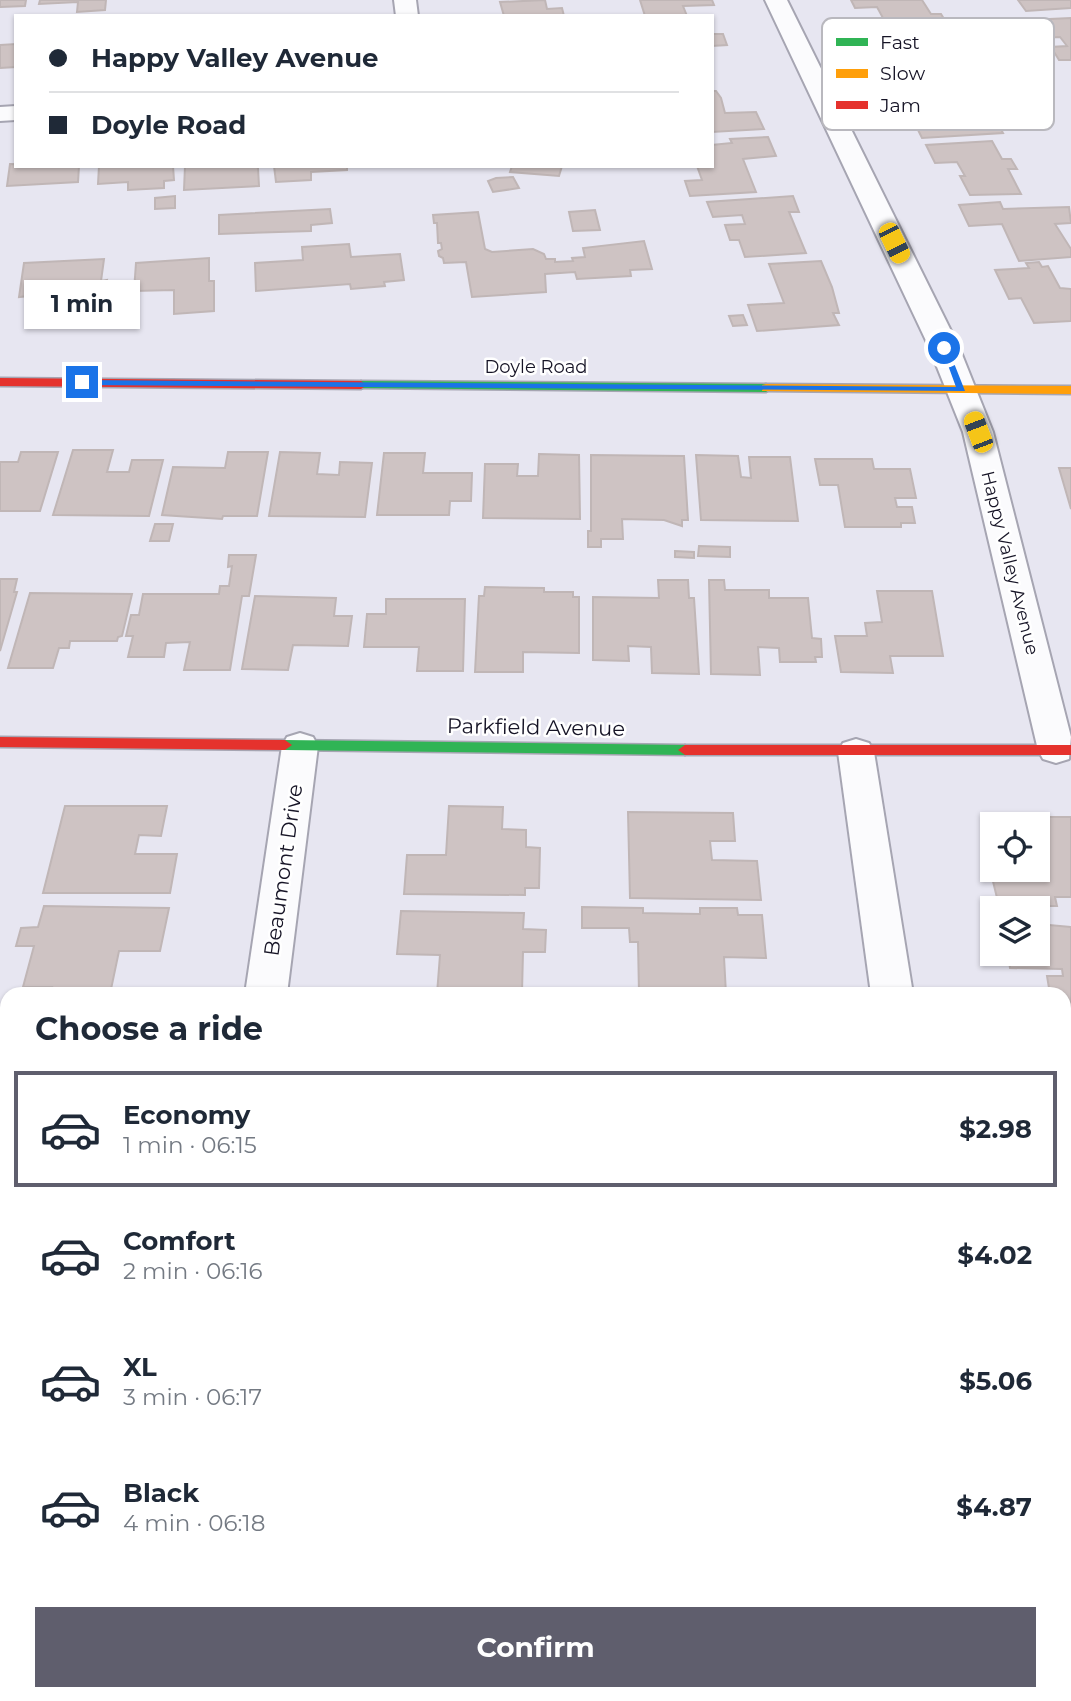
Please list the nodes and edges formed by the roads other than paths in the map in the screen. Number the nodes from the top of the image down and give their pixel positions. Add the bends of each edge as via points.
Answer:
1 (776, 0) edge
2 (822, 95) edge
3 (839, 130) edge
4 (0, 382) edge
5 (961, 389) junction
6 (1071, 390) edge
7 (0, 742) edge
8 (300, 746) junction
9 (1063, 750) edge
10 (856, 752) junction
11 (267, 987) edge
12 (891, 987) edge

1 - 2 street, Happy Valley Avenue
3 - 5 street, Happy Valley Avenue
4 - 5 main road, Doyle Road
5 - 6 main road, Doyle Road
5 - 9 street, Happy Valley Avenue via 978,432
7 - 8 main road, Parkfield Avenue
8 - 10 main road, Parkfield Avenue
8 - 11 street, Beaumont Drive
9 - 10 main road, Parkfield Avenue
10 - 12 street

